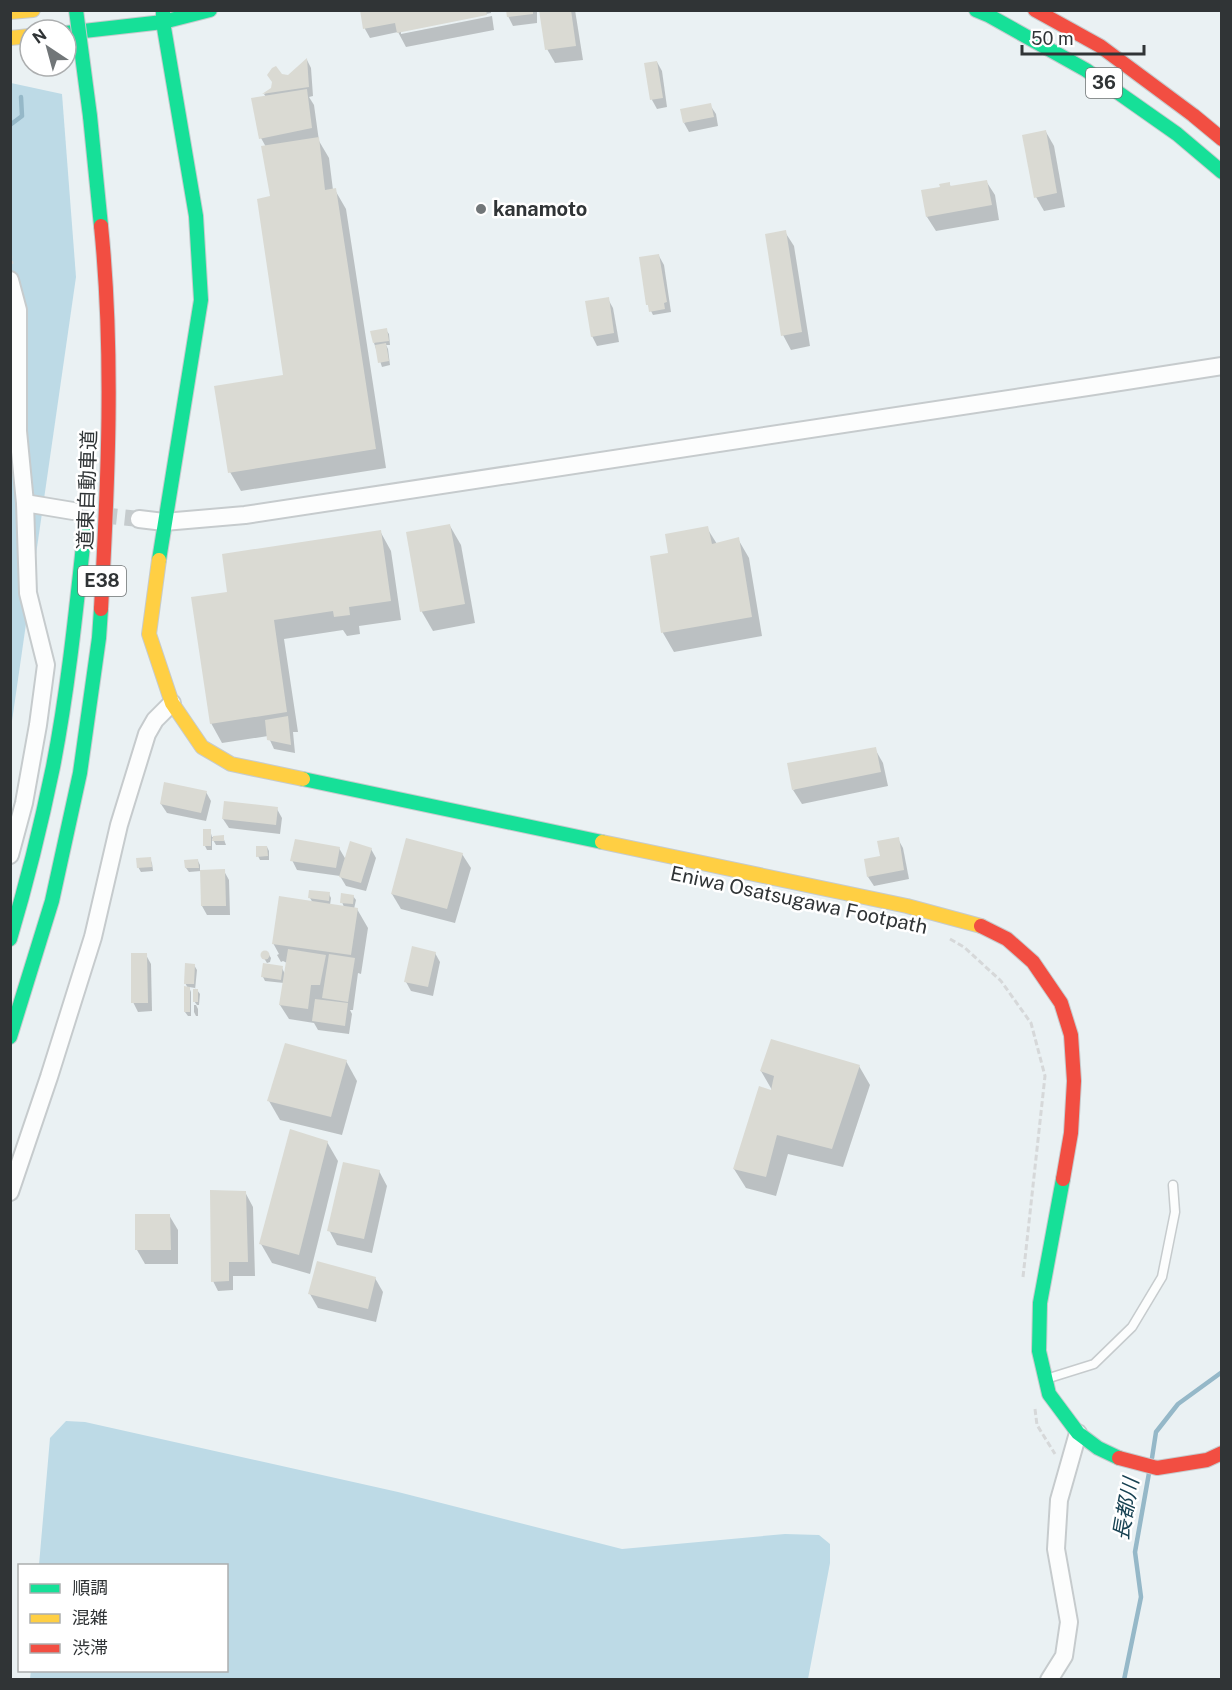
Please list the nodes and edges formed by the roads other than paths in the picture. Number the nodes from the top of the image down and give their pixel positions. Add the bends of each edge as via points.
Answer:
1 (33, 10) edge
2 (76, 10) edge
3 (210, 10) edge
4 (976, 10) edge
5 (1035, 10) edge
6 (10, 12) edge
7 (163, 16) edge
8 (78, 31) edge
9 (90, 116) junction
10 (1221, 139) edge
11 (1221, 172) edge
12 (10, 280) edge
13 (95, 366) dead end
14 (1221, 366) edge
15 (88, 501) dead end
16 (25, 503) junction
17 (73, 511) dead end
18 (139, 519) tunnel mouth
19 (164, 522) junction
20 (172, 703) junction
21 (10, 855) edge
22 (10, 939) edge
23 (10, 1037) edge
24 (1173, 1185) dead end
25 (10, 1192) edge
26 (1046, 1379) junction
27 (1078, 1433) junction
28 (1221, 1453) edge
29 (1049, 1680) edge

1 - 6 main road
2 - 9 main road, 道東自動車道 / E38, bridge
3 - 7 main road
4 - 11 main road, 36 via 1086,70 1177,134
5 - 10 main road, 36 via 1100,46
7 - 8 main road
7 - 19 main road via 196,216 201,300
9 - 13 main road, 道東自動車道 / E38
9 - 23 main road, 道東自動車道 / E38 via 104,254 109,362 108,477 99,638 80,773 52,901
12 - 16 street via 18,310 18,431
14 - 19 street via 244,515
15 - 22 main road, 道東自動車道 / E38 via 53,766
16 - 17 street
16 - 21 street via 28,593 45,665 24,803
18 - 19 street
19 - 20 main road via 149,634
20 - 25 street via 147,734 119,825 93,937
20 - 26 main road via 202,747 231,764 907,906 976,924 1007,939 1033,962 1061,1003 1071,1035 1071,1134 1040,1303 1039,1351
24 - 26 lane via 1175,1212 1162,1277 1132,1327 1094,1364
26 - 27 main road via 1049,1394
27 - 28 main road via 1124,1460 1157,1468 1207,1460
27 - 29 street via 1059,1500 1056,1549 1069,1623 1064,1656

